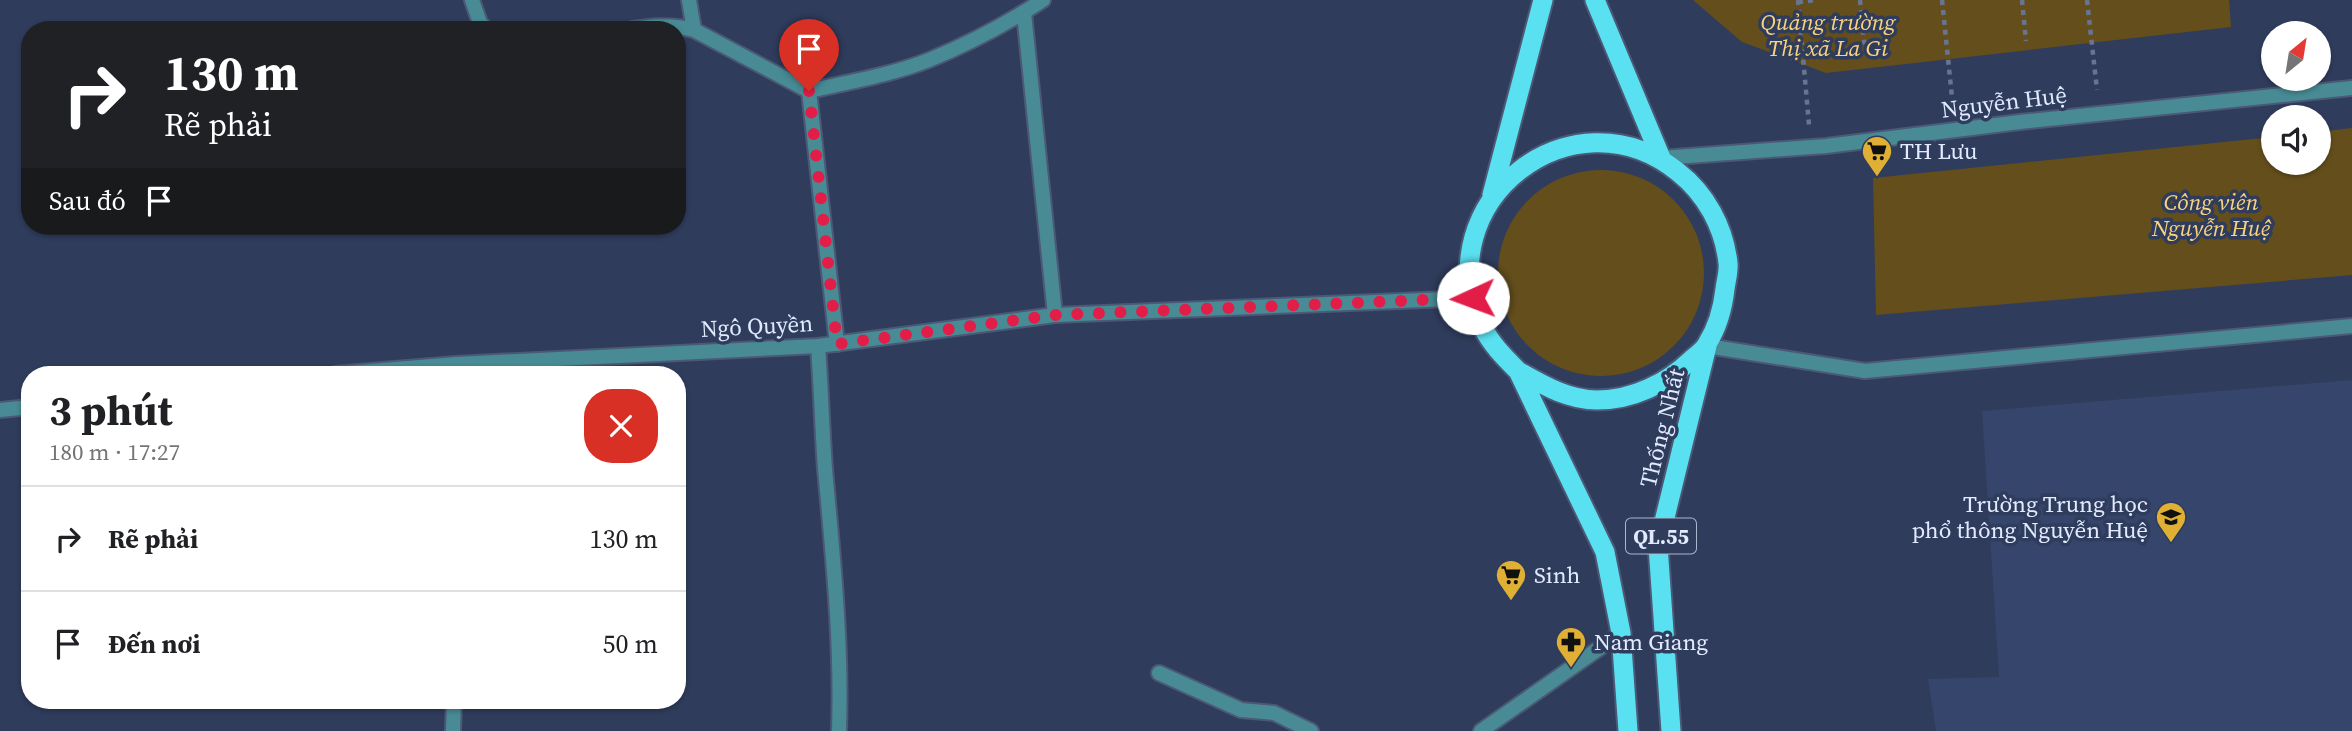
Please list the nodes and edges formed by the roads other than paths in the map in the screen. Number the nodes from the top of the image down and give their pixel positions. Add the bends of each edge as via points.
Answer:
1 (472, 0) edge
2 (689, 0) edge
3 (1043, 0) edge
4 (1544, 0) edge
5 (1595, 0) edge
6 (1024, 13) junction
7 (479, 21) edge
8 (686, 28) edge
9 (694, 30) junction
10 (2352, 88) edge
11 (809, 91) junction
12 (1661, 158) junction
13 (1491, 199) junction
14 (1473, 298) junction
15 (1055, 315) junction
16 (2352, 326) edge
17 (837, 344) junction
18 (818, 346) junction
19 (1707, 346) junction
20 (503, 366) edge
21 (1518, 371) junction
22 (21, 408) edge
23 (0, 410) edge
24 (1620, 633) junction
25 (1159, 673) dead end
26 (454, 709) edge
27 (453, 731) edge
28 (839, 731) edge
29 (1311, 731) edge
30 (1481, 731) edge
31 (1628, 731) edge
32 (1671, 731) edge

1 - 7 street
2 - 9 street
3 - 6 street
4 - 13 highway
5 - 12 highway
6 - 11 street via 928,60
6 - 15 street
8 - 9 street
9 - 11 street
10 - 12 street, Nguyễn Huệ via 1810,147
11 - 17 street
12 - 13 highway via 1625,145 1574,146 1550,152 1517,171
12 - 19 highway, Thống Nhất via 1695,185 1718,222 1728,264 1723,307
13 - 14 highway via 1476,230 1470,264
14 - 15 street, Ngô Quyền
14 - 21 highway via 1487,334
15 - 17 street, Ngô Quyền
16 - 19 street via 1865,371
17 - 18 street, Ngô Quyền
18 - 20 street, Ngô Quyền
18 - 28 street via 841,670
19 - 21 highway via 1675,375 1638,394 1596,400 1555,392
19 - 32 highway, Thống Nhất / QL.55 via 1658,546
21 - 24 highway, QL.55 via 1605,552
22 - 23 street
24 - 30 street
24 - 31 highway, QL.55
25 - 29 street via 1241,710 1274,713
26 - 27 street

